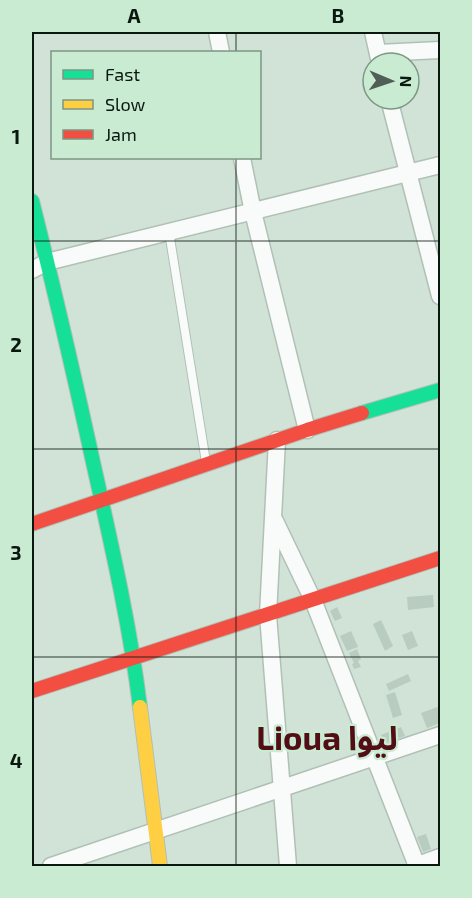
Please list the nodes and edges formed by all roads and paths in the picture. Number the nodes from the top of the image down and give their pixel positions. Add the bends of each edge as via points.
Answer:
1 (217, 32) edge
2 (373, 32) edge
3 (441, 50) edge
4 (221, 51) edge
5 (377, 51) edge
6 (421, 53) edge
7 (392, 111) edge
8 (243, 159) edge
9 (441, 165) edge
10 (407, 174) junction
11 (32, 201) edge
12 (254, 212) junction
13 (169, 232) junction
14 (47, 262) junction
15 (32, 270) edge
16 (441, 296) edge
17 (441, 390) edge
18 (307, 430) junction
19 (277, 440) junction
20 (207, 465) junction
21 (102, 501) junction
22 (273, 518) junction
23 (32, 524) edge
24 (441, 558) edge
25 (313, 600) junction
26 (268, 615) junction
27 (134, 658) junction
28 (32, 691) edge
29 (441, 735) edge
30 (375, 758) junction
31 (282, 789) junction
32 (156, 832) junction
33 (441, 857) edge
34 (416, 866) edge
35 (51, 867) edge
36 (160, 867) edge
37 (288, 867) edge

1 - 4 street
2 - 5 street
3 - 6 street
7 - 10 street
8 - 12 street
9 - 10 street
10 - 12 street
10 - 16 street
11 - 14 street
12 - 13 street
12 - 18 street
13 - 14 street
13 - 20 lane
14 - 15 street
14 - 21 street
17 - 18 street
18 - 19 street
19 - 20 street
19 - 22 street
20 - 21 street
21 - 23 street
21 - 27 street
22 - 25 street
22 - 26 street
24 - 25 street
25 - 26 street
25 - 30 street
26 - 27 street
26 - 31 street
27 - 28 street
27 - 32 street
29 - 30 street
30 - 31 street
30 - 34 street
31 - 32 street
31 - 37 street
32 - 35 street
32 - 36 street
33 - 34 street

